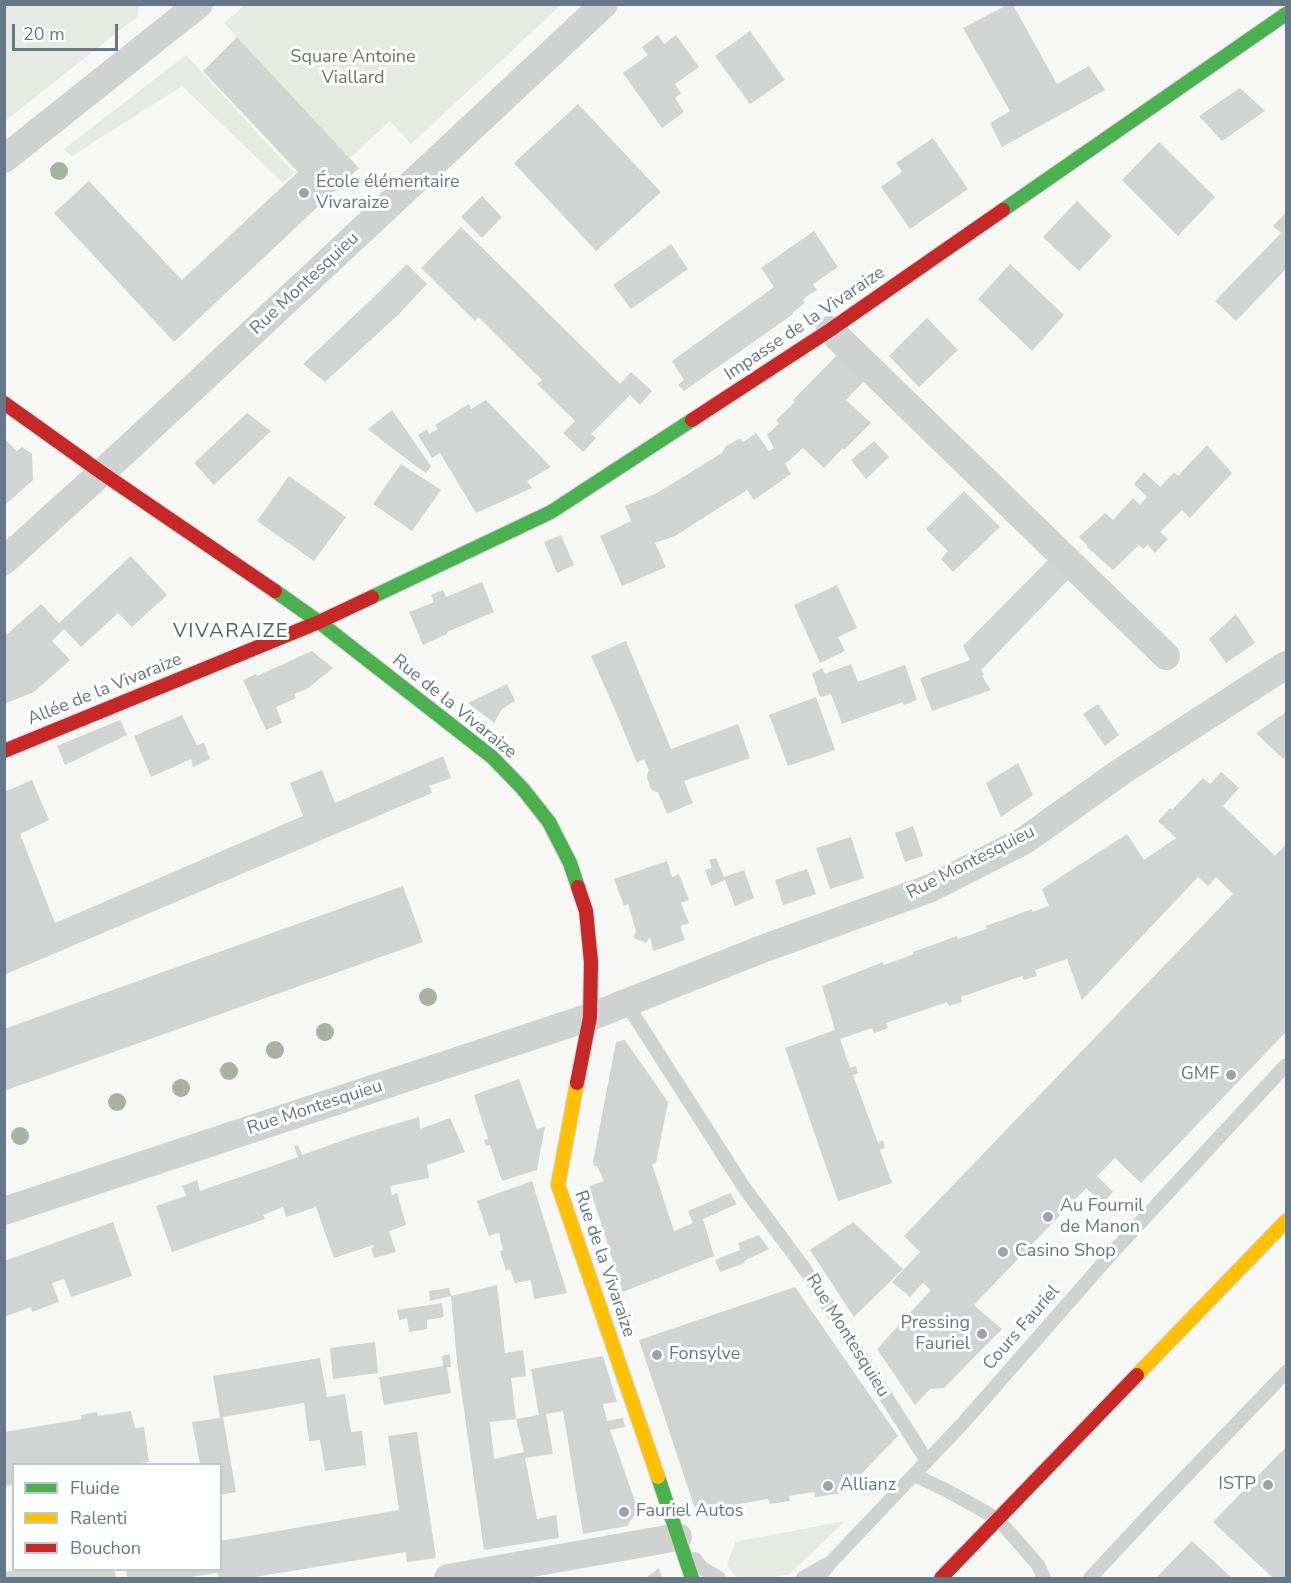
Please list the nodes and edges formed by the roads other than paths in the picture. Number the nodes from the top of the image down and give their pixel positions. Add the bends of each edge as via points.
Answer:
1 (199, 4) edge
2 (604, 4) edge
3 (1287, 14) edge
4 (4, 159) edge
5 (830, 330) junction
6 (4, 403) edge
7 (102, 473) junction
8 (4, 561) edge
9 (319, 622) junction
10 (1166, 656) dead end
11 (1287, 665) edge
12 (4, 751) edge
13 (626, 1003) junction
14 (590, 1017) junction
15 (1287, 1065) edge
16 (4, 1211) edge
17 (1287, 1221) edge
18 (1287, 1372) edge
19 (927, 1461) junction
20 (914, 1475) junction
21 (998, 1519) junction
22 (678, 1537) junction
23 (832, 1561) junction
24 (448, 1578) edge
25 (692, 1578) edge
26 (719, 1578) edge
27 (803, 1578) edge
28 (818, 1578) edge
29 (941, 1578) edge
30 (1044, 1578) edge
31 (1090, 1578) edge

1 - 4 street
2 - 7 street, Rue Montesquieu
3 - 5 street, Impasse de la Vivaraize
5 - 9 street, Impasse de la Vivaraize via 551,512
5 - 10 street
6 - 7 street, Rue de la Vivaraize
7 - 8 street, Rue Montesquieu
7 - 9 street, Rue de la Vivaraize
9 - 12 street, Allée de la Vivaraize
9 - 14 street, Rue de la Vivaraize via 492,757 549,822 570,863 586,911 591,962
11 - 13 street, Rue Montesquieu via 1122,771 1015,846 931,888
13 - 14 street, Rue Montesquieu
13 - 19 lane, Rue Montesquieu via 745,1189 804,1268
14 - 16 street, Rue Montesquieu
14 - 22 street, Rue de la Vivaraize via 558,1185
15 - 19 lane, Cours Fauriel
17 - 21 street
18 - 31 lane
19 - 20 lane, Cours Fauriel
20 - 21 lane
20 - 23 lane, Cours Fauriel
21 - 29 street
21 - 30 lane via 1038,1565
22 - 24 street
22 - 25 street, Rue de la Vivaraize
22 - 26 lane via 702,1568
23 - 27 lane, Cours Fauriel
23 - 28 lane, Cours Fauriel

